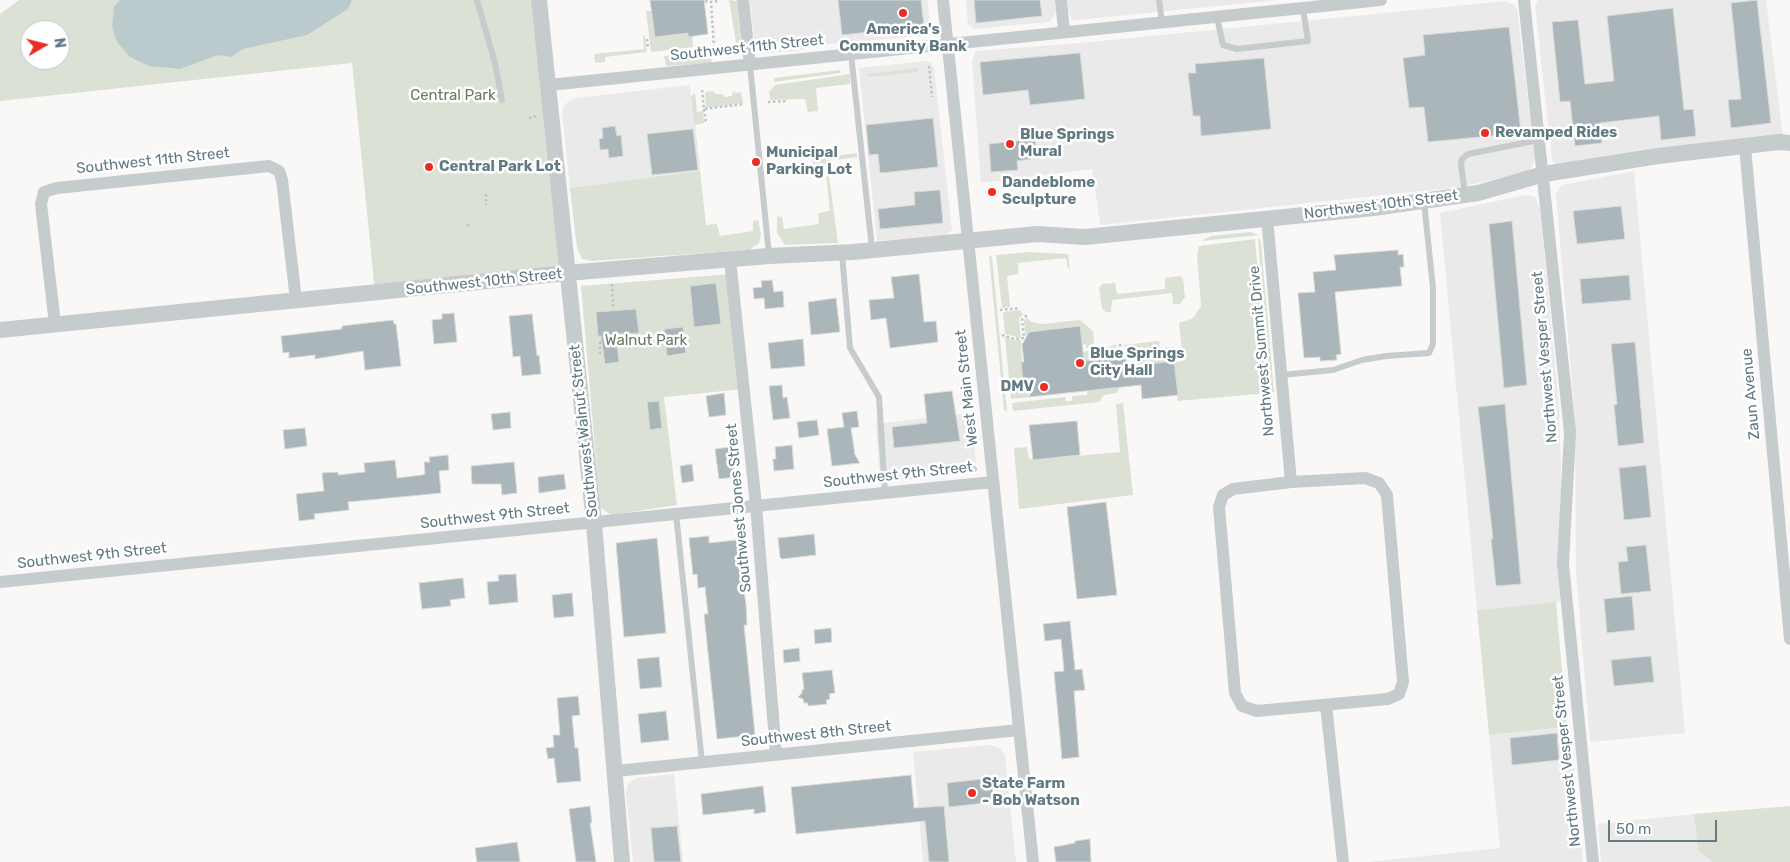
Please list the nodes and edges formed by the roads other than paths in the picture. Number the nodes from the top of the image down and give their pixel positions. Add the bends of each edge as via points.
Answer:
1 (477, 0) edge
2 (539, 0) edge
3 (743, 0) edge
4 (943, 0) edge
5 (1061, 0) edge
6 (1160, 0) edge
7 (1381, 0) edge
8 (1524, 0) edge
9 (1323, 3) edge
10 (1303, 8) junction
11 (1217, 17) junction
12 (1162, 22) junction
13 (1064, 31) junction
14 (948, 43) junction
15 (851, 54) junction
16 (750, 64) junction
17 (548, 85) junction
18 (502, 100) dead end
19 (1540, 140) junction
20 (1790, 143) edge
21 (1745, 147) junction
22 (1544, 174) junction
23 (1466, 195) junction
24 (1424, 202) junction
25 (1266, 218) junction
26 (968, 241) junction
27 (872, 250) junction
28 (842, 253) junction
29 (770, 256) junction
30 (730, 260) junction
31 (567, 273) junction
32 (296, 300) junction
33 (55, 324) junction
34 (0, 330) edge
35 (1281, 375) junction
36 (994, 482) junction
37 (1291, 482) junction
38 (885, 493) junction
39 (756, 505) junction
40 (676, 514) junction
41 (594, 523) junction
42 (0, 582) edge
43 (1790, 639) edge
44 (1326, 705) junction
45 (1019, 730) junction
46 (776, 754) junction
47 (702, 762) junction
48 (616, 771) junction
49 (622, 862) edge
50 (1033, 862) edge
51 (1343, 862) edge
52 (1593, 862) edge

1 - 18 lane
2 - 17 street, Southwest Walnut Street
3 - 16 street
4 - 14 street, West Main Street
5 - 13 street
6 - 12 lane
7 - 9 street, Southwest 11th Street
8 - 19 street, Northwest Vesper Street
9 - 10 street, Southwest 11th Street
10 - 11 street, Southwest 11th Street
10 - 11 lane via 1308,41 1237,49 1223,46
11 - 12 street, Southwest 11th Street
12 - 13 street, Southwest 11th Street
13 - 14 street, Southwest 11th Street
14 - 15 street, Southwest 11th Street
14 - 26 street, West Main Street
15 - 16 street, Southwest 11th Street
15 - 27 lane
16 - 17 street, Southwest 11th Street
16 - 29 lane
17 - 31 street, Southwest Walnut Street
19 - 22 street, Northwest Vesper Street
19 - 23 lane via 1468,154 1460,166
20 - 21 street, Northwest 10th Street
21 - 22 street, Northwest 10th Street via 1658,156
21 - 43 street, Zaun Avenue
22 - 23 street, Northwest 10th Street
22 - 52 street, Northwest Vesper Street via 1570,432 1564,564
23 - 24 street, Northwest 10th Street
24 - 25 street, Northwest 10th Street
24 - 35 lane via 1433,288 1433,344 1429,353 1386,356 1333,370
25 - 26 street, Northwest 10th Street via 1085,237 1037,234
25 - 35 street, Northwest Summit Drive
26 - 27 street, Southwest 10th Street
26 - 36 street, West Main Street
27 - 28 street, Southwest 10th Street
28 - 29 street, Southwest 10th Street
28 - 38 lane via 850,348 879,397
29 - 30 street, Southwest 10th Street
30 - 31 street, Southwest 10th Street
30 - 39 street, Southwest Jones Street
31 - 32 street, Southwest 10th Street
31 - 41 street, Southwest Walnut Street
32 - 33 street, Southwest 10th Street
32 - 33 street, Southwest 11th Street via 279,171 268,166 44,192 41,204
33 - 34 street, Southwest 10th Street
35 - 37 street, Northwest Summit Drive
36 - 38 street, Southwest 9th Street
36 - 45 street, West Main Street
37 - 44 street via 1233,489 1223,495 1219,507 1235,693 1242,706 1257,711
37 - 44 street via 1365,478 1379,483 1387,494 1403,682 1400,694 1388,699
38 - 39 street, Southwest 9th Street
39 - 40 street, Southwest 9th Street
39 - 46 street, Southwest Jones Street
40 - 41 street, Southwest 9th Street
40 - 47 lane
41 - 42 street, Southwest 9th Street
41 - 48 street, Southwest Walnut Street
44 - 51 street
45 - 46 street, Southwest 8th Street
45 - 50 street, West Main Street
46 - 47 street, Southwest 8th Street
47 - 48 street, Southwest 8th Street
48 - 49 street, Southwest Walnut Street

